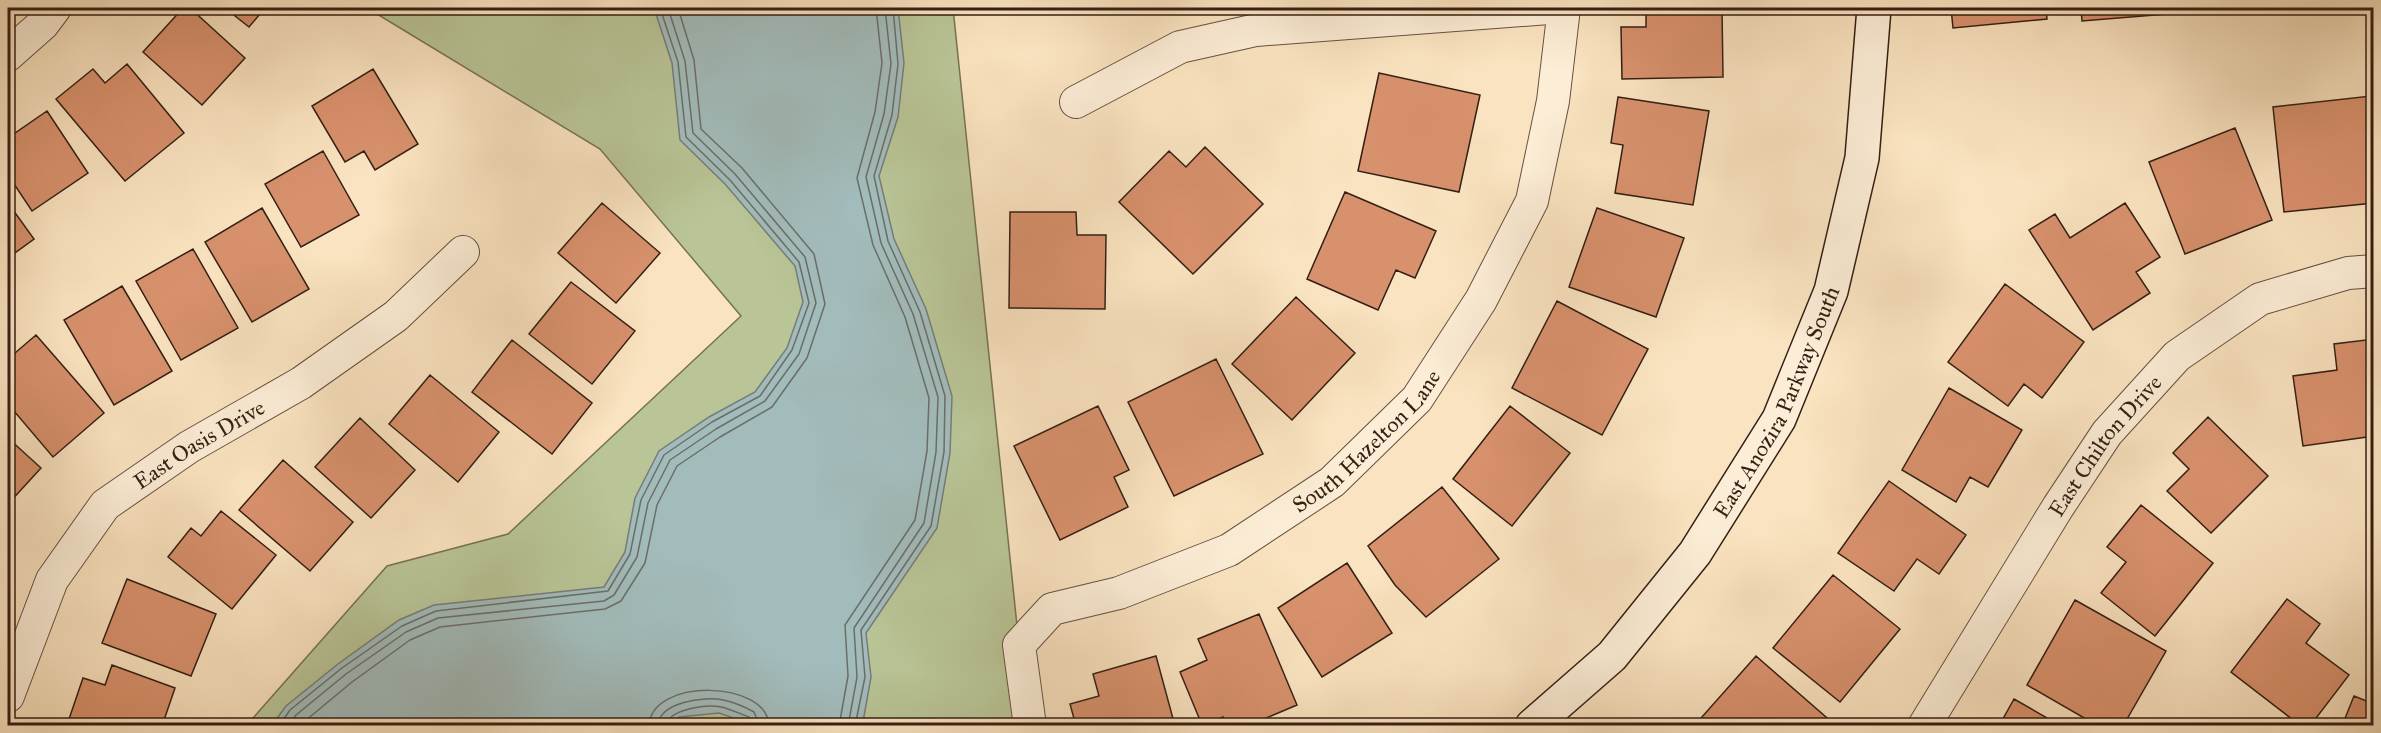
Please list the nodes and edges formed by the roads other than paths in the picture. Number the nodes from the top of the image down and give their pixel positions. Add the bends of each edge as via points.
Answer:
1 (55, 8) edge
2 (1549, 8) edge
3 (1564, 8) edge
4 (1874, 8) edge
5 (8, 55) edge
6 (1076, 102) dead end
7 (463, 252) dead end
8 (2373, 271) edge
9 (9, 683) edge
10 (1030, 726) edge
11 (1532, 726) edge
12 (1924, 726) edge

1 - 5 street
2 - 6 street via 1256,30 1180,47
3 - 10 street, South Hazelton Lane via 1553,100 1532,201 1481,300 1417,399 1332,482 1229,550 1119,594 1052,609 1019,645
4 - 11 street, East Anozira Parkway South via 1862,158 1831,291 1779,419 1695,553 1612,656
7 - 9 street, East Oasis Drive via 396,316 301,383 189,447 105,505 52,580
8 - 12 street, East Chilton Drive via 2348,273 2260,299 2177,357 2107,433

